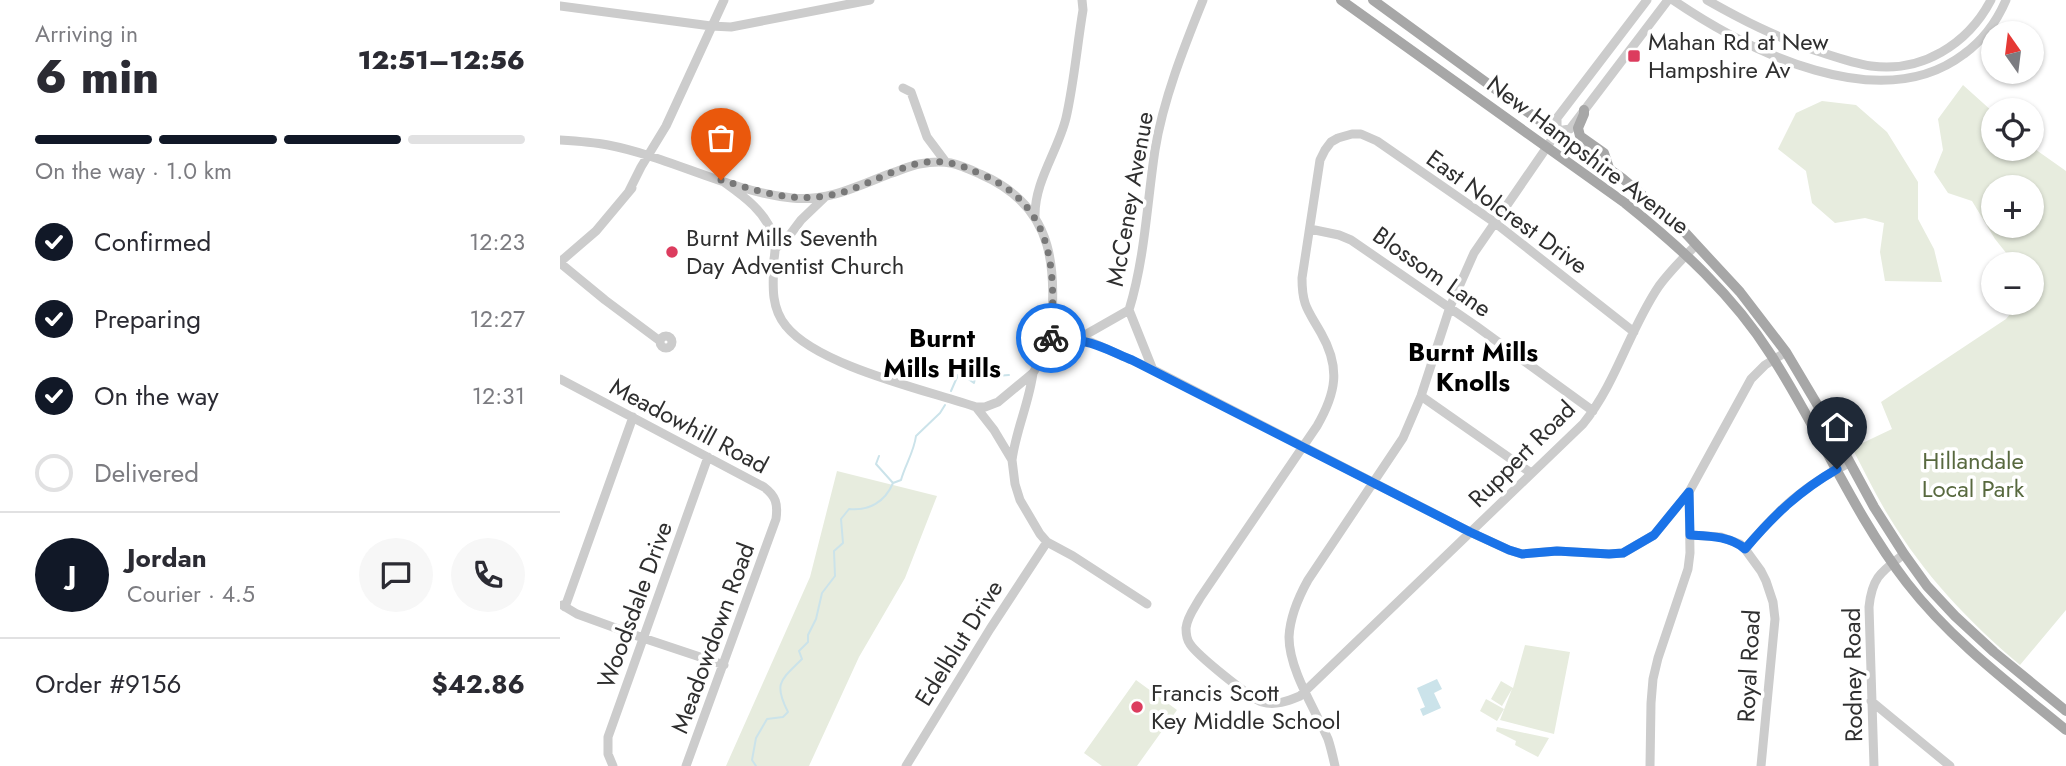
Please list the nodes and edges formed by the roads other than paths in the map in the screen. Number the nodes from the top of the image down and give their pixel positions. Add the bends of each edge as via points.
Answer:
1 (724, 0) edge
2 (870, 0) edge
3 (1082, 0) edge
4 (1203, 0) edge
5 (1341, 0) edge
6 (1373, 0) edge
7 (1647, 0) edge
8 (1671, 0) edge
9 (1707, 0) edge
10 (1991, 0) edge
11 (2006, 0) edge
12 (560, 6) edge
13 (711, 26) junction
14 (903, 88) dead end
15 (1574, 97) junction
16 (1586, 108) junction
17 (1557, 131) junction
18 (560, 140) edge
19 (1547, 147) junction
20 (649, 156) junction
21 (945, 161) junction
22 (1609, 168) junction
23 (721, 180) junction
24 (825, 197) junction
25 (1035, 217) junction
26 (1494, 222) junction
27 (1310, 229) junction
28 (1696, 245) junction
29 (775, 249) junction
30 (1686, 255) junction
31 (560, 263) edge
32 (1450, 307) junction
33 (1129, 310) junction
34 (1634, 332) junction
35 (1078, 339) junction
36 (660, 341) dead end
37 (1050, 345) junction
38 (1786, 352) junction
39 (1774, 359) junction
40 (1154, 370) junction
41 (1033, 373) junction
42 (560, 379) edge
43 (1421, 396) junction
44 (976, 407) junction
45 (1593, 411) junction
46 (633, 417) junction
47 (1302, 447) junction
48 (708, 457) junction
49 (1012, 460) junction
50 (1849, 463) junction
51 (1837, 469) junction
52 (1531, 473) junction
53 (1374, 483) junction
54 (1689, 492) junction
55 (775, 523) joint
56 (1470, 532) junction
57 (1690, 535) junction
58 (1047, 542) junction
59 (1745, 549) junction
60 (1904, 554) junction
61 (1892, 563) junction
62 (1147, 604) dead end
63 (563, 605) edge
64 (643, 638) junction
65 (724, 665) junction
66 (1306, 690) junction
67 (1871, 701) junction
68 (2066, 711) edge
69 (2066, 730) edge
70 (613, 766) edge
71 (686, 766) edge
72 (906, 766) edge
73 (1335, 766) edge
74 (1650, 766) edge
75 (1761, 766) edge
76 (1874, 766) edge
77 (1951, 766) edge

1 - 13 street
2 - 13 street via 732,27
3 - 25 street via 1066,119 1034,206
4 - 33 street, McCeney Avenue via 1161,122 1142,257
5 - 19 main road, New Hampshire Avenue
6 - 17 main road, New Hampshire Avenue
7 - 15 street
8 - 11 street via 1775,55 1842,77 1878,82 1922,75 1958,59 1988,31
8 - 16 street
9 - 10 street via 1785,40 1888,67 1923,61 1948,49 1970,30
12 - 13 street
13 - 20 street
14 - 21 street via 911,92 927,137
15 - 16 street
15 - 17 street via 1557,118
16 - 17 street via 1570,129
16 - 22 main road via 1578,128 1580,136 1604,153
17 - 19 street
17 - 22 main road, New Hampshire Avenue
18 - 20 street via 610,145
19 - 26 street
19 - 30 main road, New Hampshire Avenue via 1625,203
20 - 23 street
20 - 31 street via 645,170 596,231
21 - 24 street via 916,164
21 - 25 street via 995,180
22 - 28 main road, New Hampshire Avenue
23 - 24 street via 789,198
23 - 29 street via 760,213
24 - 29 street
25 - 37 street via 1053,276
26 - 27 street, East Nolcrest Drive via 1377,141 1352,134 1331,142 1320,160
26 - 32 street via 1474,253
26 - 34 street, East Nolcrest Drive
27 - 32 street, Blossom Lane via 1351,240
27 - 47 street via 1302,296 1328,347 1334,380 1329,406
28 - 30 street, Ruppert Road
28 - 38 main road, New Hampshire Avenue
29 - 44 street via 773,297 785,325 797,338 867,372
30 - 34 street, Ruppert Road via 1658,287
30 - 39 main road, New Hampshire Avenue via 1731,302
31 - 36 street
32 - 43 street
32 - 45 street, Blossom Lane
33 - 35 street, McCeney Avenue
33 - 40 street
34 - 45 street, Ruppert Road
35 - 37 street, McCeney Avenue
35 - 40 street
37 - 41 street
38 - 39 street
38 - 50 main road, New Hampshire Avenue
39 - 51 main road, New Hampshire Avenue
39 - 54 street via 1751,379
40 - 47 street
41 - 44 street via 998,402
41 - 49 street
42 - 46 street, Meadowhill Road
43 - 52 street
43 - 53 street via 1403,438
44 - 49 street
45 - 52 street, Ruppert Road
46 - 48 street, Meadowhill Road
46 - 63 street
47 - 53 street
47 - 66 street, Ruppert Road via 1200,598 1186,627 1195,650 1262,702 1288,701
48 - 55 street, Meadowhill Road via 773,494 778,506
48 - 64 street, Woodsdale Drive
49 - 58 street via 1020,500
50 - 51 street
50 - 60 main road, New Hampshire Avenue
51 - 59 street via 1798,494
51 - 61 main road, New Hampshire Avenue
52 - 56 street, Ruppert Road
53 - 56 street
53 - 66 street via 1308,580 1292,614 1290,652
54 - 56 street via 1654,535 1623,553 1522,554
54 - 57 street
55 - 65 street, Meadowdown Road
56 - 66 street, Ruppert Road
57 - 59 street via 1721,537
57 - 74 street via 1688,569 1653,679
58 - 62 street
58 - 72 street, Edelblut Drive
59 - 75 street, Royal Road via 1766,581 1775,619
60 - 61 street, Rodney Road
60 - 68 main road, New Hampshire Avenue via 1955,616
61 - 67 street, Rodney Road via 1871,590
61 - 69 main road, New Hampshire Avenue via 1962,643
63 - 64 street
64 - 65 street
64 - 70 street, Woodsdale Drive via 608,737
65 - 71 street, Meadowdown Road
66 - 73 street
67 - 76 street, Rodney Road
67 - 77 street

